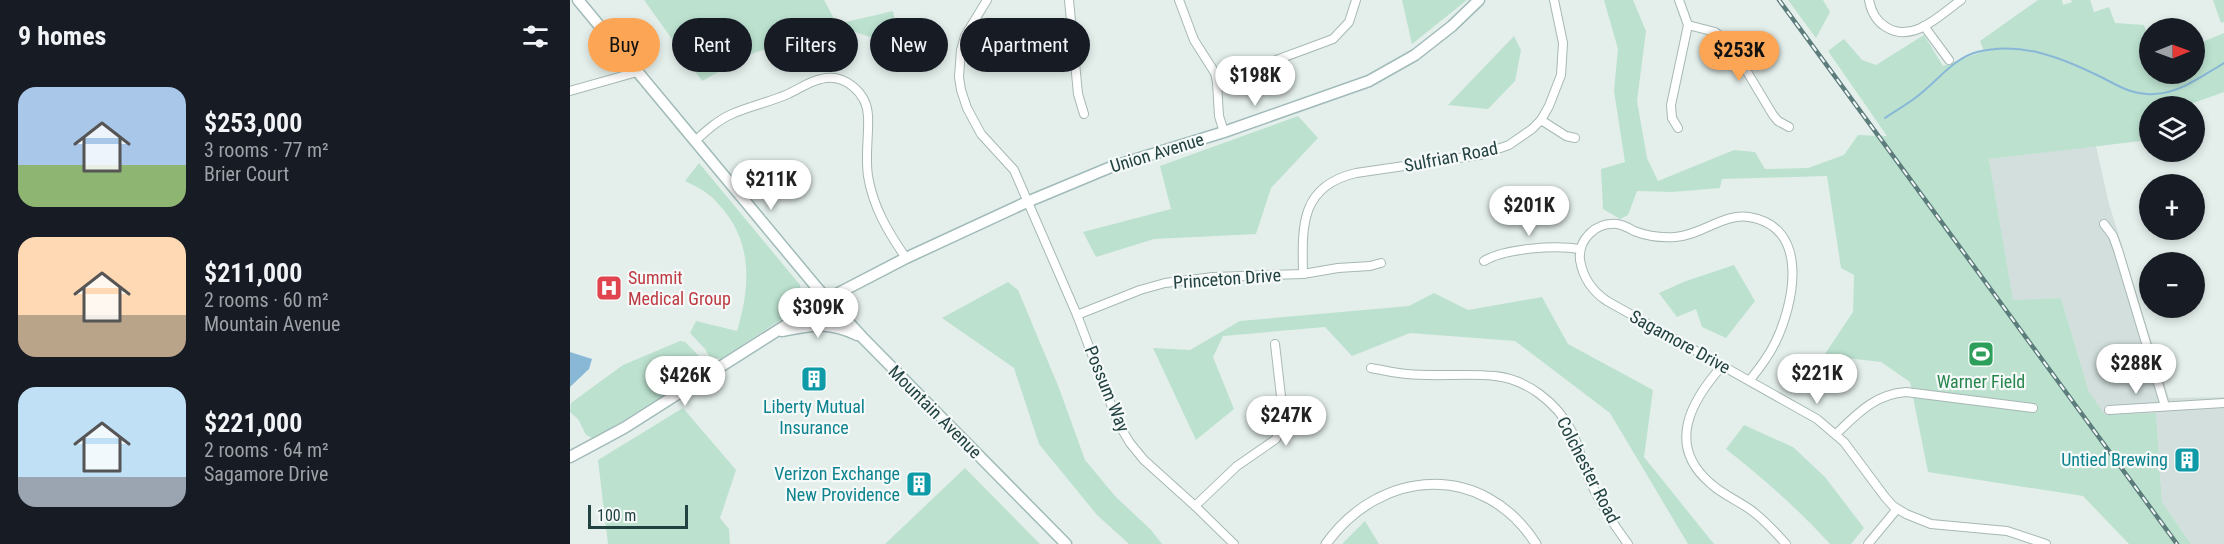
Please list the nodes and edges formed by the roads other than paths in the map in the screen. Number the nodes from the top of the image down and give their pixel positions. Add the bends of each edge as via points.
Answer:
1 (578, 0) edge
2 (987, 0) edge
3 (1069, 0) edge
4 (1179, 0) edge
5 (1356, 0) edge
6 (1479, 0) edge
7 (1554, 0) edge
8 (1679, 0) edge
9 (1869, 0) edge
10 (1961, 0) edge
11 (593, 18) edge
12 (1688, 25) junction
13 (1924, 26) junction
14 (1949, 60) dead end
15 (637, 72) joint
16 (1218, 82) junction
17 (570, 91) edge
18 (1084, 114) dead end
19 (1541, 120) junction
20 (1789, 127) dead end
21 (1678, 128) dead end
22 (1224, 132) junction
23 (1575, 138) dead end
24 (695, 141) junction
25 (1027, 202) junction
26 (2104, 224) dead end
27 (1580, 249) junction
28 (906, 258) junction
29 (1484, 261) dead end
30 (1381, 262) dead end
31 (1303, 274) junction
32 (827, 299) junction
33 (1077, 315) junction
34 (776, 332) junction
35 (862, 337) junction
36 (1275, 344) dead end
37 (1722, 366) junction
38 (1371, 368) dead end
39 (1749, 381) junction
40 (2224, 403) edge
41 (2165, 406) junction
42 (2033, 408) dead end
43 (2109, 410) dead end
44 (1836, 434) junction
45 (570, 457) edge
46 (1195, 506) junction
47 (1897, 509) junction
48 (1066, 544) edge
49 (1234, 544) edge
50 (1326, 544) edge
51 (1536, 544) edge
52 (1628, 544) edge
53 (1786, 544) edge
54 (1868, 544) edge
55 (2046, 544) edge

1 - 11 main road, Mountain Avenue
2 - 25 street, Possum Way via 965,36 959,65 961,90 974,123 1014,170
3 - 18 street via 1078,94
4 - 16 street via 1194,40
5 - 16 street via 1349,22 1333,39
6 - 22 main road, Union Avenue via 1433,42 1384,74
7 - 19 street, Sulfrian Road via 1563,43 1563,65 1558,86
8 - 12 street
9 - 13 street via 1879,22 1892,30 1906,32
10 - 13 street
12 - 20 street via 1715,32 1731,45 1773,115
12 - 21 street via 1671,105
13 - 14 street
15 - 17 street
15 - 24 main road, Mountain Avenue
16 - 22 street
19 - 23 street
19 - 31 street, Sulfrian Road via 1521,138 1490,152 1356,173 1325,186 1304,218
22 - 25 main road, Union Avenue via 1111,167
24 - 28 street via 731,114 782,97 818,79 847,82 862,97 868,113 866,160 872,194 885,226
24 - 32 main road, Mountain Avenue
25 - 28 main road, Union Avenue
25 - 33 street, Possum Way
26 - 41 street via 2116,243
27 - 29 street via 1553,246 1493,255
27 - 37 street, Sagamore Drive via 1584,274 1602,298
27 - 39 street via 1591,232 1610,224 1665,237 1695,233 1740,216 1761,220 1775,228 1791,255 1791,289 1776,341
28 - 32 main road, Union Avenue
30 - 31 street, Princeton Drive
31 - 33 street, Princeton Drive via 1213,277 1165,284
32 - 34 main road, Union Avenue
32 - 35 main road, Mountain Avenue
33 - 46 street, Possum Way via 1118,423 1130,443
34 - 35 main road via 816,324 844,328
34 - 45 main road, Union Avenue via 624,428
35 - 48 main road, Mountain Avenue
36 - 46 street via 1282,405 1276,439 1237,466
37 - 39 street, Sagamore Drive
37 - 53 street via 1702,392 1688,420 1691,456 1712,485 1756,513
38 - 52 street, Colchester Road via 1406,374 1494,376 1535,391 1559,412 1571,430 1600,502
39 - 44 street, Sagamore Drive
40 - 41 street
41 - 43 street
42 - 44 street via 1891,393 1874,401
44 - 47 street, Sagamore Drive
46 - 49 street, Possum Way
47 - 54 street
47 - 55 street, Sagamore Drive via 1931,524 2007,531
50 - 51 street via 1348,519 1370,503 1408,487 1434,483 1468,489 1495,501 1517,518

